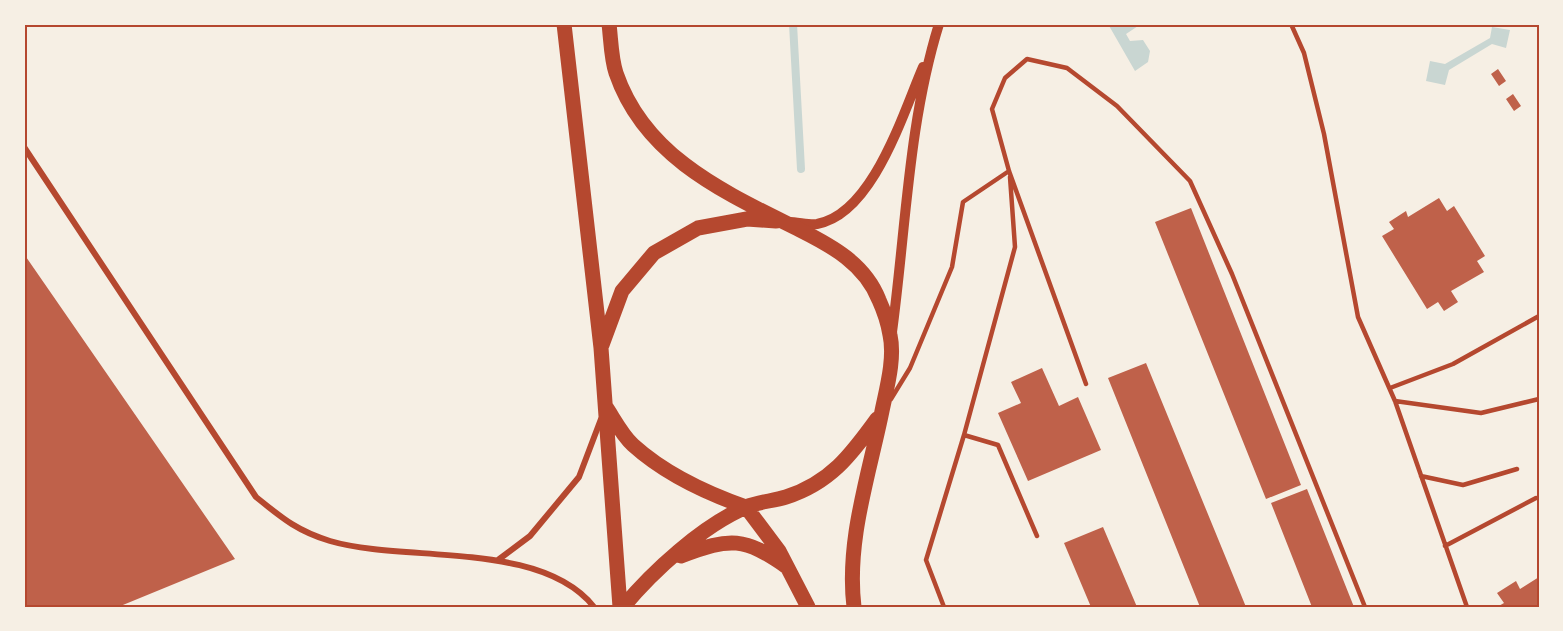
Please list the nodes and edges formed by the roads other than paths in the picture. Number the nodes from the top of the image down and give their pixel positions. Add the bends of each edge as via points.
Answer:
1 (564, 24) edge
2 (609, 24) edge
3 (939, 24) edge
4 (1291, 24) edge
5 (932, 48) junction
6 (24, 147) edge
7 (1009, 171) junction
8 (783, 221) junction
9 (1539, 316) edge
10 (891, 336) junction
11 (601, 348) junction
12 (1086, 384) dead end
13 (1390, 388) junction
14 (1539, 399) edge
15 (1395, 401) junction
16 (606, 407) junction
17 (882, 413) junction
18 (964, 435) junction
19 (1517, 469) dead end
20 (1421, 476) junction
21 (1536, 498) dead end
22 (746, 507) junction
23 (1037, 536) dead end
24 (1445, 546) junction
25 (498, 560) junction
26 (667, 561) junction
27 (788, 567) junction
28 (594, 607) edge
29 (621, 607) edge
30 (808, 607) edge
31 (854, 607) edge
32 (944, 607) edge
33 (1365, 607) edge
34 (1467, 607) edge

1 - 11 main road
2 - 8 main road via 615,71 631,109 652,136 687,168
3 - 5 street
4 - 13 lane via 1304,53 1324,134 1358,316
5 - 8 street via 872,182 854,204 816,224
5 - 10 street via 909,166 902,261
6 - 25 street via 256,497 292,527 331,541 381,551
7 - 12 lane
7 - 17 lane via 963,202 952,267 910,368
7 - 18 lane via 1015,247
7 - 33 lane via 992,108 1005,78 1026,60 1067,68 1117,106 1190,181 1232,274
8 - 10 main road via 835,247 851,261 879,298
8 - 11 main road via 747,219 698,228 654,253 622,291
9 - 13 lane via 1453,364
10 - 17 main road
11 - 16 main road
13 - 15 lane
14 - 15 lane via 1481,413
15 - 20 lane
16 - 22 main road via 632,444 676,476 707,494
16 - 25 street via 579,477 530,536
16 - 29 main road
17 - 22 main road via 844,463 824,479 788,496
17 - 31 main road via 854,541
18 - 23 lane via 998,445
18 - 32 lane via 926,560
19 - 20 lane via 1464,485
20 - 24 lane
21 - 24 lane
22 - 26 main road via 693,539
22 - 27 main road
24 - 34 lane
25 - 28 street via 548,576
26 - 27 main road via 711,544 735,543 758,547
26 - 29 main road
27 - 30 main road

